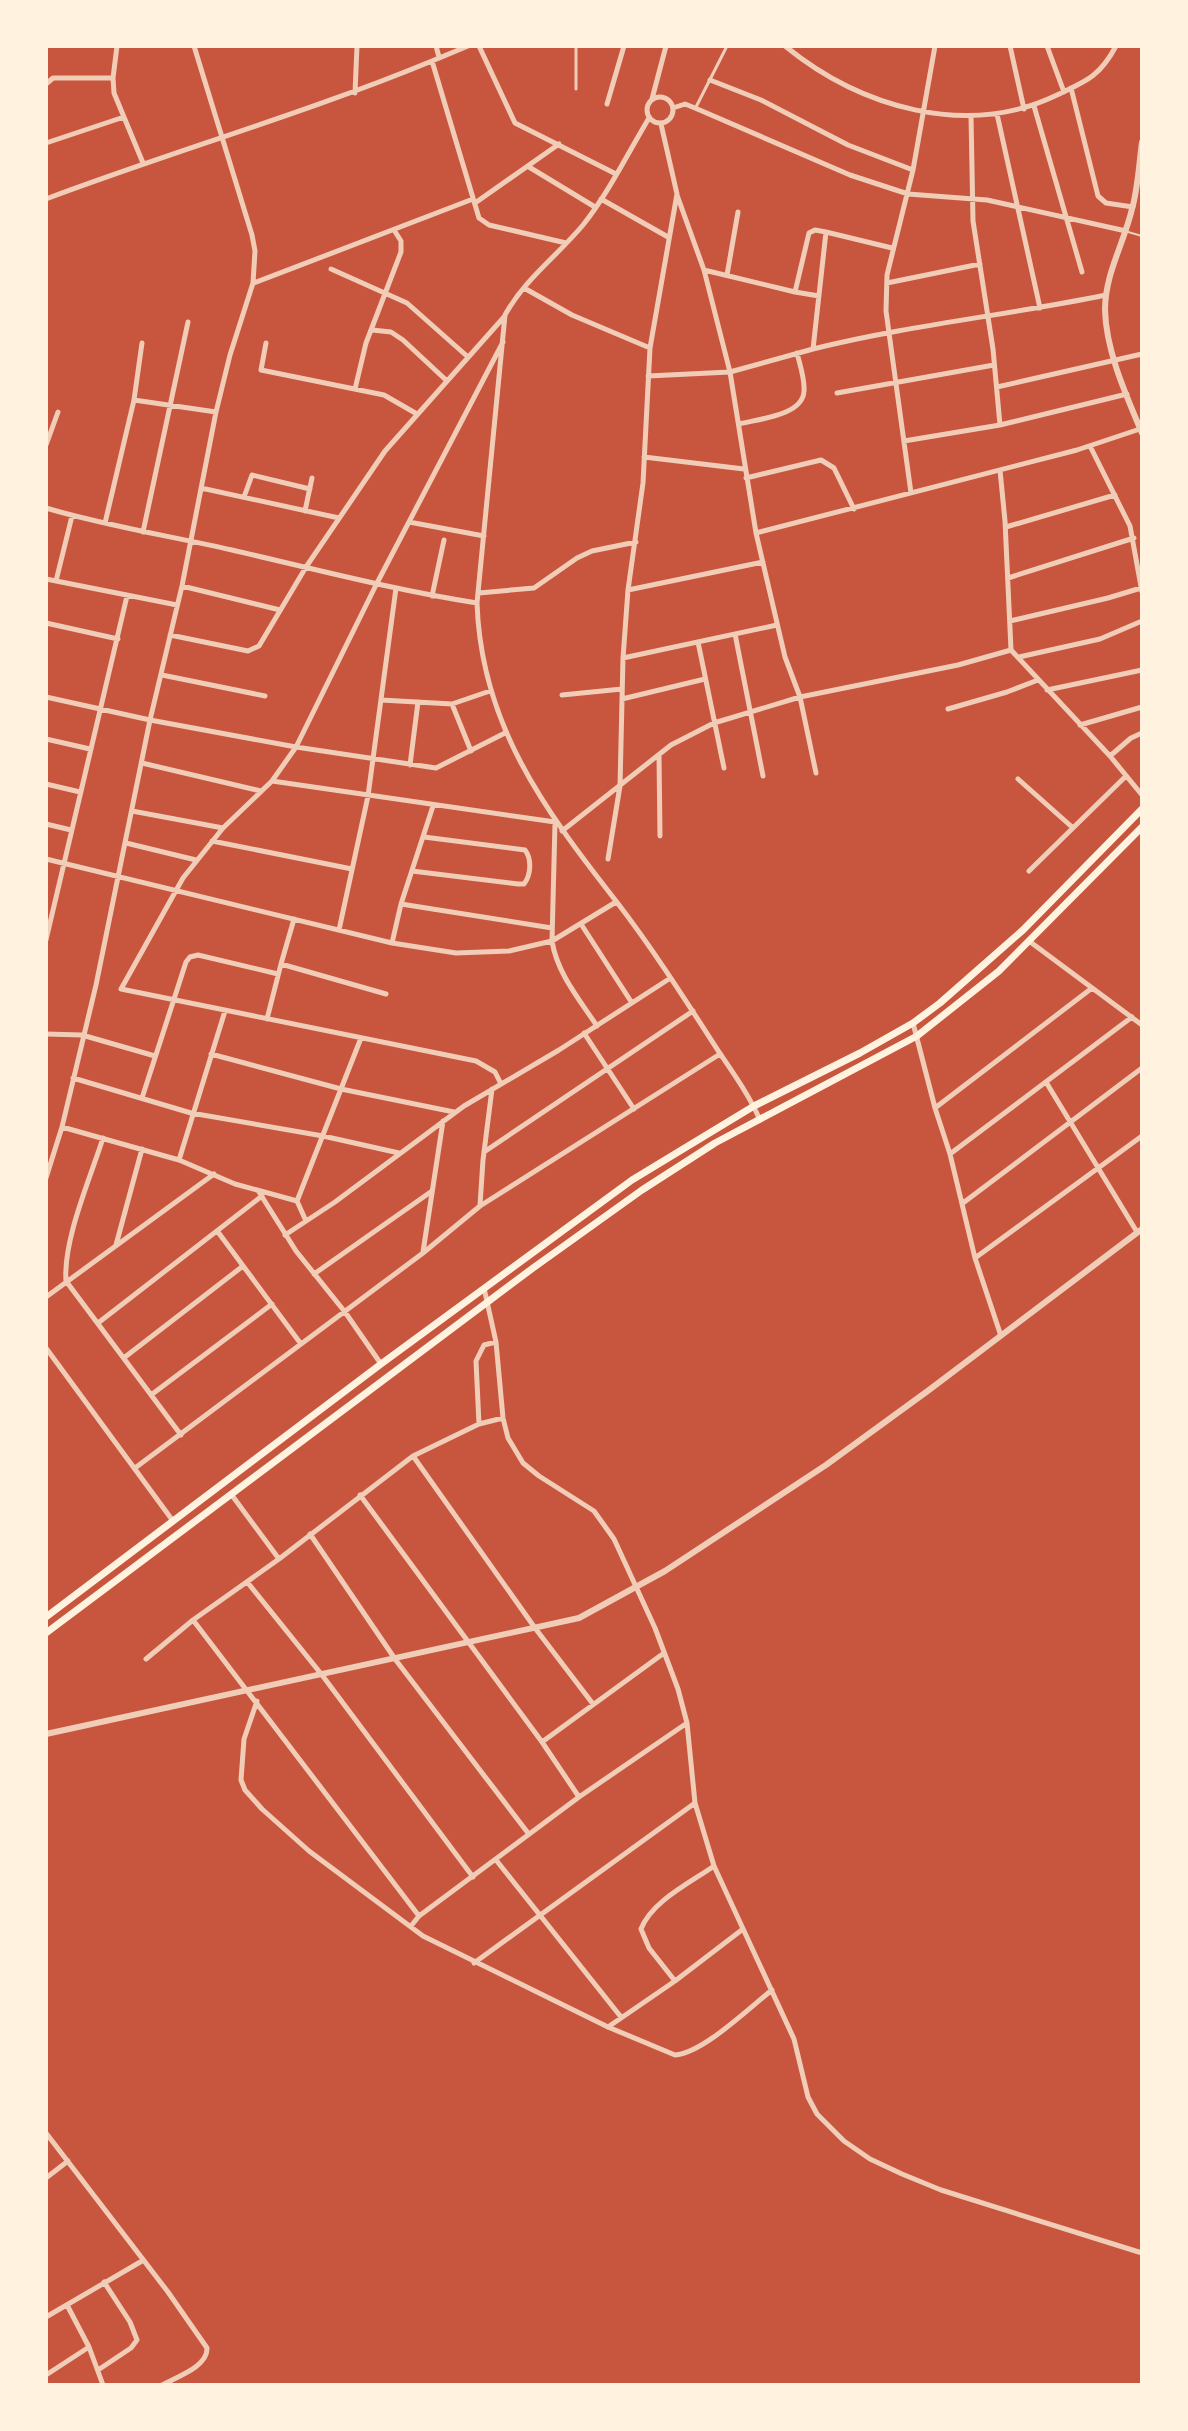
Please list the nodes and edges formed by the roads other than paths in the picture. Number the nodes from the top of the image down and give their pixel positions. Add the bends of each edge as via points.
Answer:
1 (117, 46) edge
2 (194, 46) edge
3 (357, 46) edge
4 (436, 46) edge
5 (468, 46) edge
6 (479, 46) edge
7 (576, 46) edge
8 (624, 46) edge
9 (666, 46) edge
10 (727, 46) edge
11 (785, 46) edge
12 (935, 46) edge
13 (1010, 46) edge
14 (1047, 46) edge
15 (1116, 46) edge
16 (439, 57) junction
17 (432, 61) junction
18 (113, 78) junction
19 (710, 80) junction
20 (46, 84) edge
21 (1071, 88) junction
22 (576, 89) dead end
23 (1064, 92) junction
24 (355, 93) junction
25 (651, 101) junction
26 (607, 104) dead end
27 (1034, 106) junction
28 (673, 108) junction
29 (695, 108) junction
30 (1024, 109) junction
31 (925, 112) junction
32 (997, 114) junction
33 (971, 116) junction
34 (124, 117) junction
35 (649, 118) junction
36 (661, 124) junction
37 (221, 138) junction
38 (1142, 142) edge
39 (46, 143) edge
40 (559, 144) junction
41 (143, 163) junction
42 (529, 167) junction
43 (913, 170) junction
44 (616, 174) junction
45 (677, 194) junction
46 (908, 194) junction
47 (972, 198) junction
48 (46, 199) edge
49 (601, 199) junction
50 (474, 201) junction
51 (1018, 206) junction
52 (595, 207) junction
53 (1136, 207) junction
54 (738, 212) dead end
55 (1068, 218) junction
56 (394, 230) junction
57 (1126, 231) junction
58 (826, 232) junction
59 (1142, 236) edge
60 (668, 237) junction
61 (567, 243) junction
62 (892, 248) junction
63 (980, 264) junction
64 (331, 269) dead end
65 (704, 270) junction
66 (1082, 272) dead end
67 (727, 275) junction
68 (253, 283) junction
69 (886, 283) junction
70 (524, 288) junction
71 (795, 292) junction
72 (384, 294) junction
73 (1106, 295) junction
74 (819, 296) junction
75 (1040, 309) junction
76 (505, 315) junction
77 (988, 317) junction
78 (188, 322) dead end
79 (372, 330) junction
80 (890, 331) junction
81 (503, 342) junction
82 (142, 343) dead end
83 (266, 343) dead end
84 (650, 348) junction
85 (813, 349) junction
86 (797, 353) junction
87 (1142, 354) edge
88 (468, 357) junction
89 (1115, 359) junction
90 (994, 365) junction
91 (730, 372) junction
92 (648, 376) junction
93 (447, 381) junction
94 (896, 382) junction
95 (997, 387) junction
96 (355, 389) junction
97 (837, 393) dead end
98 (1127, 394) junction
99 (134, 400) junction
100 (170, 405) junction
101 (58, 412) dead end
102 (216, 412) junction
103 (417, 414) junction
104 (739, 424) junction
105 (1000, 425) junction
106 (1141, 431) edge
107 (904, 441) junction
108 (46, 443) edge
109 (1090, 446) junction
110 (644, 457) junction
111 (744, 469) junction
112 (1000, 470) junction
113 (312, 478) dead end
114 (746, 478) junction
115 (201, 488) junction
116 (310, 489) junction
117 (911, 493) junction
118 (1115, 495) junction
119 (244, 497) junction
120 (46, 508) edge
121 (854, 509) junction
122 (305, 511) junction
123 (72, 516) junction
124 (339, 518) junction
125 (409, 522) junction
126 (105, 523) junction
127 (1006, 527) junction
128 (143, 532) junction
129 (756, 533) junction
130 (484, 536) junction
131 (1134, 538) junction
132 (444, 540) dead end
133 (191, 541) junction
134 (636, 542) junction
135 (763, 562) junction
136 (306, 567) junction
137 (1008, 578) junction
138 (46, 579) edge
139 (56, 581) junction
140 (376, 585) junction
141 (182, 586) junction
142 (396, 588) junction
143 (1142, 589) edge
144 (628, 590) junction
145 (479, 593) junction
146 (127, 596) junction
147 (432, 596) junction
148 (477, 603) junction
149 (177, 605) junction
150 (280, 610) junction
151 (1010, 621) junction
152 (1142, 621) edge
153 (46, 623) edge
154 (777, 625) junction
155 (735, 634) junction
156 (170, 635) junction
157 (118, 639) junction
158 (698, 642) junction
159 (1011, 650) junction
160 (1018, 657) junction
161 (623, 658) junction
162 (1142, 670) edge
163 (162, 675) junction
164 (705, 679) junction
165 (1038, 680) junction
166 (622, 689) junction
167 (1047, 690) junction
168 (491, 691) junction
169 (562, 695) dead end
170 (265, 696) dead end
171 (46, 697) edge
172 (800, 697) junction
173 (622, 699) junction
174 (381, 700) junction
175 (418, 702) junction
176 (452, 704) junction
177 (99, 707) junction
178 (1142, 707) edge
179 (948, 709) dead end
180 (751, 711) junction
181 (150, 720) junction
182 (714, 723) junction
183 (1080, 725) junction
184 (505, 733) junction
185 (1142, 733) edge
186 (46, 739) edge
187 (296, 747) junction
188 (90, 749) junction
189 (471, 751) junction
190 (659, 754) junction
191 (1110, 756) junction
192 (374, 759) junction
193 (142, 763) junction
194 (410, 765) junction
195 (724, 768) dead end
196 (816, 773) dead end
197 (763, 776) dead end
198 (1126, 776) junction
199 (1018, 779) dead end
200 (272, 781) junction
201 (46, 784) edge
202 (620, 786) junction
203 (261, 791) junction
204 (80, 792) junction
205 (1142, 795) edge
206 (368, 796) junction
207 (433, 806) junction
208 (1142, 809) edge
209 (132, 811) junction
210 (555, 822) junction
211 (46, 824) edge
212 (1072, 827) junction
213 (1142, 827) edge
214 (223, 828) junction
215 (71, 830) junction
216 (562, 831) junction
217 (660, 836) dead end
218 (424, 837) junction
219 (212, 841) junction
220 (126, 843) junction
221 (46, 859) edge
222 (608, 859) dead end
223 (196, 860) junction
224 (63, 863) junction
225 (352, 869) junction
226 (412, 871) junction
227 (1029, 871) dead end
228 (117, 876) junction
229 (175, 892) junction
230 (616, 902) junction
231 (401, 904) junction
232 (49, 918) edge
233 (294, 919) junction
234 (581, 924) junction
235 (552, 928) junction
236 (339, 930) junction
237 (46, 940) edge
238 (552, 941) junction
239 (1029, 941) junction
240 (392, 943) junction
241 (281, 964) junction
242 (278, 974) junction
243 (669, 979) junction
244 (1092, 988) junction
245 (386, 994) dead end
246 (172, 999) junction
247 (632, 1003) junction
248 (225, 1011) junction
249 (693, 1011) junction
250 (1132, 1017) junction
251 (267, 1019) junction
252 (913, 1023) junction
253 (1142, 1025) edge
254 (597, 1026) junction
255 (584, 1033) junction
256 (46, 1034) edge
257 (82, 1035) junction
258 (917, 1036) junction
259 (361, 1038) junction
260 (211, 1054) junction
261 (720, 1054) junction
262 (155, 1056) junction
263 (608, 1068) junction
264 (1142, 1068) edge
265 (73, 1078) junction
266 (1046, 1082) junction
267 (501, 1084) junction
268 (341, 1089) junction
269 (492, 1089) junction
270 (142, 1098) junction
271 (754, 1106) junction
272 (935, 1108) junction
273 (634, 1109) junction
274 (455, 1112) junction
275 (191, 1113) junction
276 (760, 1120) junction
277 (1071, 1120) junction
278 (443, 1121) junction
279 (62, 1127) junction
280 (323, 1136) junction
281 (1142, 1136) edge
282 (103, 1138) junction
283 (142, 1149) junction
284 (484, 1152) junction
285 (399, 1153) junction
286 (950, 1154) junction
287 (179, 1160) junction
288 (1100, 1168) junction
289 (215, 1173) junction
290 (46, 1178) edge
291 (432, 1191) junction
292 (260, 1194) junction
293 (297, 1201) junction
294 (963, 1203) junction
295 (480, 1206) junction
296 (306, 1221) junction
297 (1140, 1230) edge
298 (218, 1232) junction
299 (285, 1235) junction
300 (115, 1246) junction
301 (423, 1253) junction
302 (975, 1258) junction
303 (243, 1266) junction
304 (314, 1274) junction
305 (66, 1281) junction
306 (484, 1288) junction
307 (46, 1297) edge
308 (488, 1302) junction
309 (272, 1304) junction
310 (345, 1312) junction
311 (98, 1323) junction
312 (1001, 1336) junction
313 (496, 1342) junction
314 (301, 1344) junction
315 (46, 1348) edge
316 (125, 1357) junction
317 (381, 1364) junction
318 (151, 1395) junction
319 (503, 1418) junction
320 (479, 1424) junction
321 (181, 1435) junction
322 (413, 1456) junction
323 (135, 1468) junction
324 (231, 1494) junction
325 (360, 1495) junction
326 (173, 1521) junction
327 (310, 1534) junction
328 (279, 1559) junction
329 (248, 1583) junction
330 (636, 1588) junction
331 (46, 1617) edge
332 (193, 1620) junction
333 (535, 1628) junction
334 (46, 1633) edge
335 (468, 1643) junction
336 (664, 1653) junction
337 (146, 1659) dead end
338 (395, 1659) junction
339 (322, 1675) junction
340 (250, 1691) junction
341 (257, 1701) junction
342 (593, 1704) junction
343 (687, 1723) junction
344 (46, 1734) edge
345 (542, 1742) junction
346 (579, 1797) junction
347 (695, 1803) junction
348 (528, 1833) junction
349 (496, 1860) junction
350 (714, 1866) junction
351 (473, 1877) junction
352 (538, 1915) junction
353 (419, 1916) junction
354 (411, 1926) junction
355 (743, 1929) junction
356 (474, 1963) junction
357 (675, 1981) junction
358 (772, 1990) junction
359 (621, 2017) junction
360 (608, 2027) junction
361 (46, 2133) edge
362 (68, 2161) junction
363 (46, 2178) edge
364 (1142, 2253) edge
365 (143, 2261) junction
366 (104, 2282) junction
367 (67, 2305) junction
368 (46, 2317) edge
369 (89, 2347) junction
370 (98, 2370) junction
371 (46, 2375) edge
372 (103, 2385) edge
373 (162, 2385) edge

1 - 18 street
2 - 37 street
3 - 24 street
4 - 16 street
5 - 16 street
6 - 40 street via 511,117
7 - 22 street
8 - 26 street
9 - 25 street
10 - 19 street
11 - 31 street via 855,90
12 - 31 street
13 - 30 street
14 - 23 street
15 - 21 street via 1096,75
16 - 17 street
17 - 24 street
17 - 50 street
18 - 20 street via 53,78
18 - 34 street
19 - 29 street
19 - 43 street
21 - 23 street
21 - 53 street via 1098,196 1106,203
23 - 27 street
24 - 37 street
25 - 28 street via 664,98
25 - 35 street
27 - 30 street
27 - 55 street
28 - 29 street
28 - 36 street via 670,120
29 - 46 street via 850,175
30 - 32 street
31 - 33 street
31 - 43 street
32 - 33 street
32 - 51 street
33 - 47 street
34 - 39 street
34 - 41 street
35 - 36 street
35 - 44 street
36 - 45 street
37 - 41 street
37 - 68 street via 252,235
38 - 53 street
40 - 42 street
40 - 44 street
41 - 48 street
42 - 50 street
42 - 52 street
43 - 46 street
44 - 49 street
45 - 60 street
45 - 65 street
46 - 47 street
46 - 62 street
47 - 51 street
47 - 63 street
49 - 52 street
49 - 60 street
50 - 56 street
50 - 61 street via 479,218 489,225
51 - 55 street
51 - 75 street
52 - 61 street
53 - 57 street
54 - 67 street
55 - 57 street
55 - 66 street
56 - 68 street
56 - 72 street via 401,252
57 - 59 lane
57 - 73 street
58 - 62 street
58 - 71 street via 809,233
58 - 74 street
60 - 84 street
61 - 70 street
62 - 69 street
63 - 69 street
63 - 77 street
64 - 72 street
65 - 67 street
65 - 91 street
67 - 71 street
68 - 102 street
69 - 80 street
70 - 76 street
70 - 84 street
71 - 74 street
72 - 79 street
72 - 88 street via 407,303
73 - 75 street
73 - 89 street via 1106,325
74 - 85 street
75 - 77 street
76 - 81 street
76 - 88 street
77 - 80 street
77 - 90 street
78 - 100 street
79 - 93 street via 403,340
79 - 96 street
80 - 85 street
80 - 94 street
81 - 125 street
81 - 130 street
82 - 99 street
83 - 96 street via 261,370
84 - 92 street
85 - 86 street
86 - 91 street
86 - 104 street via 804,390 800,404
87 - 89 street
88 - 93 street
89 - 95 street
89 - 98 street
90 - 94 street
90 - 95 street
91 - 92 street
91 - 104 street
92 - 110 street
93 - 103 street
94 - 97 street
94 - 107 street
95 - 105 street
96 - 103 street via 384,395
98 - 105 street
98 - 106 street
99 - 100 street
99 - 126 street
100 - 102 street
100 - 128 street
101 - 108 street
102 - 115 street
103 - 124 street
104 - 111 street
105 - 107 street
106 - 109 street
107 - 117 street
109 - 112 street
109 - 118 street
110 - 111 street
110 - 134 street
111 - 114 street
112 - 117 street
112 - 127 street
113 - 116 street
114 - 121 street via 821,460 834,468
114 - 129 street
115 - 119 street
115 - 133 street
116 - 119 street via 252,475
116 - 122 street
117 - 121 street
118 - 127 street
118 - 131 street
119 - 122 street
120 - 123 street
121 - 129 street
122 - 124 street
123 - 126 street
123 - 139 street
124 - 136 street
125 - 130 street
125 - 140 street
126 - 128 street
127 - 137 street
128 - 133 street
129 - 135 street
130 - 145 street
131 - 137 street
131 - 143 street
132 - 147 street
133 - 136 street
133 - 141 street
134 - 144 street
134 - 145 street via 584,554 534,588
135 - 144 street
135 - 154 street
136 - 140 street
136 - 150 street
137 - 151 street
138 - 139 street
139 - 146 street
140 - 142 street
140 - 187 street
141 - 149 street
141 - 150 street
142 - 147 street
142 - 174 street
143 - 151 street
144 - 161 street
145 - 148 street
146 - 149 street
146 - 157 street
147 - 148 street
148 - 168 street
149 - 156 street
150 - 156 street via 253,650
151 - 159 street
152 - 160 street via 1100,639
153 - 157 street
154 - 155 street
154 - 172 street
155 - 158 street
155 - 180 street
156 - 163 street
157 - 177 street
158 - 161 street
158 - 164 street
159 - 160 street
159 - 172 street
160 - 165 street
161 - 166 street
162 - 167 street
163 - 170 street
163 - 181 street
164 - 173 street
164 - 182 street
165 - 167 street
165 - 179 street
166 - 169 street
166 - 173 street
167 - 183 street
168 - 176 street
168 - 184 street
171 - 177 street
172 - 180 street
172 - 196 street
173 - 202 street
174 - 175 street
174 - 192 street
175 - 176 street
175 - 194 street
176 - 189 street
177 - 181 street
177 - 188 street
178 - 183 street
180 - 182 street
180 - 197 street
181 - 187 street
181 - 193 street
182 - 190 street
182 - 195 street
183 - 191 street
184 - 189 street
184 - 210 street
185 - 191 street
186 - 188 street
187 - 192 street
187 - 200 street
188 - 204 street
189 - 194 street via 436,768
190 - 202 street
190 - 217 street
191 - 198 street
192 - 194 street
192 - 206 street
193 - 203 street
193 - 209 street
198 - 205 street
198 - 212 street
199 - 212 street
200 - 203 street
200 - 206 street
201 - 204 street
202 - 216 street
202 - 222 street
203 - 214 street
204 - 215 street
206 - 207 street
206 - 225 street
207 - 210 street
207 - 218 street
208 - 252 main road via 1023,930
209 - 214 street
209 - 220 street
210 - 216 street
210 - 235 street
211 - 215 street
212 - 227 street
213 - 239 main road
214 - 219 street
215 - 224 street
216 - 230 street
218 - 226 street
218 - 226 street via 525,850 528,878 524,884
219 - 223 street
219 - 225 street
220 - 223 street
220 - 228 street
221 - 224 street
223 - 229 street
224 - 228 street
224 - 232 street
225 - 236 street
226 - 231 street
228 - 229 street
228 - 257 street
229 - 233 street
229 - 246 street via 121,989
230 - 234 street
230 - 243 street
231 - 235 street
231 - 240 street
232 - 237 street
233 - 236 street
233 - 241 street
234 - 238 street
234 - 247 street
235 - 238 street
236 - 240 street
238 - 240 street via 509,951 456,953
238 - 254 street via 559,966
239 - 244 street
239 - 258 main road
241 - 242 street
241 - 245 street
242 - 246 street via 198,955 186,962
242 - 251 street
243 - 247 street
243 - 249 street
244 - 250 street
244 - 272 street
246 - 248 street
246 - 262 street
247 - 254 street
248 - 251 street
248 - 260 street
249 - 261 street
249 - 263 street
250 - 253 street
250 - 266 street
251 - 259 street
252 - 258 street
252 - 271 main road
254 - 255 street
255 - 263 street
255 - 267 street
256 - 257 street
257 - 262 street
257 - 265 street
258 - 272 street
258 - 276 main road
259 - 267 street via 476,1061 495,1072
259 - 268 street
260 - 268 street
260 - 275 street
261 - 271 street
261 - 273 street
262 - 270 street
263 - 273 street
263 - 284 street
264 - 277 street
265 - 270 street
265 - 279 street
266 - 277 street
266 - 286 street
267 - 269 street
268 - 274 street
268 - 280 street
269 - 274 street
269 - 284 street
270 - 275 street
271 - 276 street
271 - 306 main road via 632,1180
272 - 286 street
273 - 295 street
274 - 278 street
275 - 280 street
275 - 287 street
276 - 308 main road via 664,1175
277 - 288 street
277 - 294 street
278 - 285 street
278 - 291 street
279 - 282 street
279 - 290 street
280 - 285 street
280 - 293 street
281 - 288 street
282 - 283 street
282 - 305 street via 69,1244
283 - 287 street
283 - 300 street
284 - 295 street
285 - 296 street
286 - 294 street
287 - 289 street
288 - 297 street
288 - 302 street
289 - 292 street
289 - 300 street
291 - 301 street
291 - 304 street
292 - 293 street
292 - 298 street
292 - 299 street
293 - 296 street
294 - 302 street
295 - 301 street
296 - 299 street
297 - 312 street
298 - 303 street
298 - 311 street
299 - 304 street
300 - 305 street
301 - 310 street
302 - 312 street
303 - 309 street
303 - 316 street
304 - 310 street
305 - 307 street
305 - 311 street
306 - 308 street
306 - 317 main road
308 - 313 street
308 - 324 main road
309 - 314 street
309 - 318 street
310 - 314 street
310 - 317 street
311 - 316 street
312 - 330 street via 826,1465
313 - 319 street
313 - 320 street via 484,1345 476,1361
314 - 321 street
315 - 323 street
316 - 318 street
317 - 326 main road
318 - 321 street
319 - 320 street
319 - 330 street via 523,1463 594,1511 606,1525
320 - 322 street
321 - 323 street
322 - 325 street
322 - 333 street
323 - 326 street
324 - 328 street
324 - 334 main road
325 - 327 street
325 - 335 street
326 - 331 main road
327 - 328 street
327 - 338 street
328 - 329 street
329 - 332 street
329 - 339 street
330 - 333 street via 579,1618
330 - 336 street
332 - 337 street
332 - 340 street
333 - 335 street
333 - 342 street
335 - 338 street
335 - 345 street
336 - 342 street
336 - 343 street
338 - 339 street
338 - 348 street
339 - 340 street
339 - 351 street
340 - 341 street
340 - 344 street
341 - 353 street
341 - 354 street via 241,1754 245,1790 309,1851
342 - 345 street
343 - 346 street
343 - 347 street
345 - 346 street
346 - 348 street
347 - 350 street
347 - 352 street
348 - 349 street
349 - 351 street
349 - 352 street
350 - 355 street
350 - 357 street via 659,1906 641,1929
351 - 353 street
352 - 356 street
352 - 359 street
353 - 354 street
354 - 356 street
355 - 357 street
355 - 358 street
356 - 360 street
357 - 359 street
358 - 360 street via 685,2054 665,2052
358 - 364 street via 794,2039 808,2097 844,2141 870,2159 941,2190
359 - 360 street
361 - 362 street
362 - 363 street
362 - 365 street
365 - 366 street
365 - 373 street via 208,2351 203,2362
366 - 367 street
366 - 370 street via 137,2340
367 - 368 street
367 - 369 street
369 - 370 street
369 - 371 street
370 - 372 street

